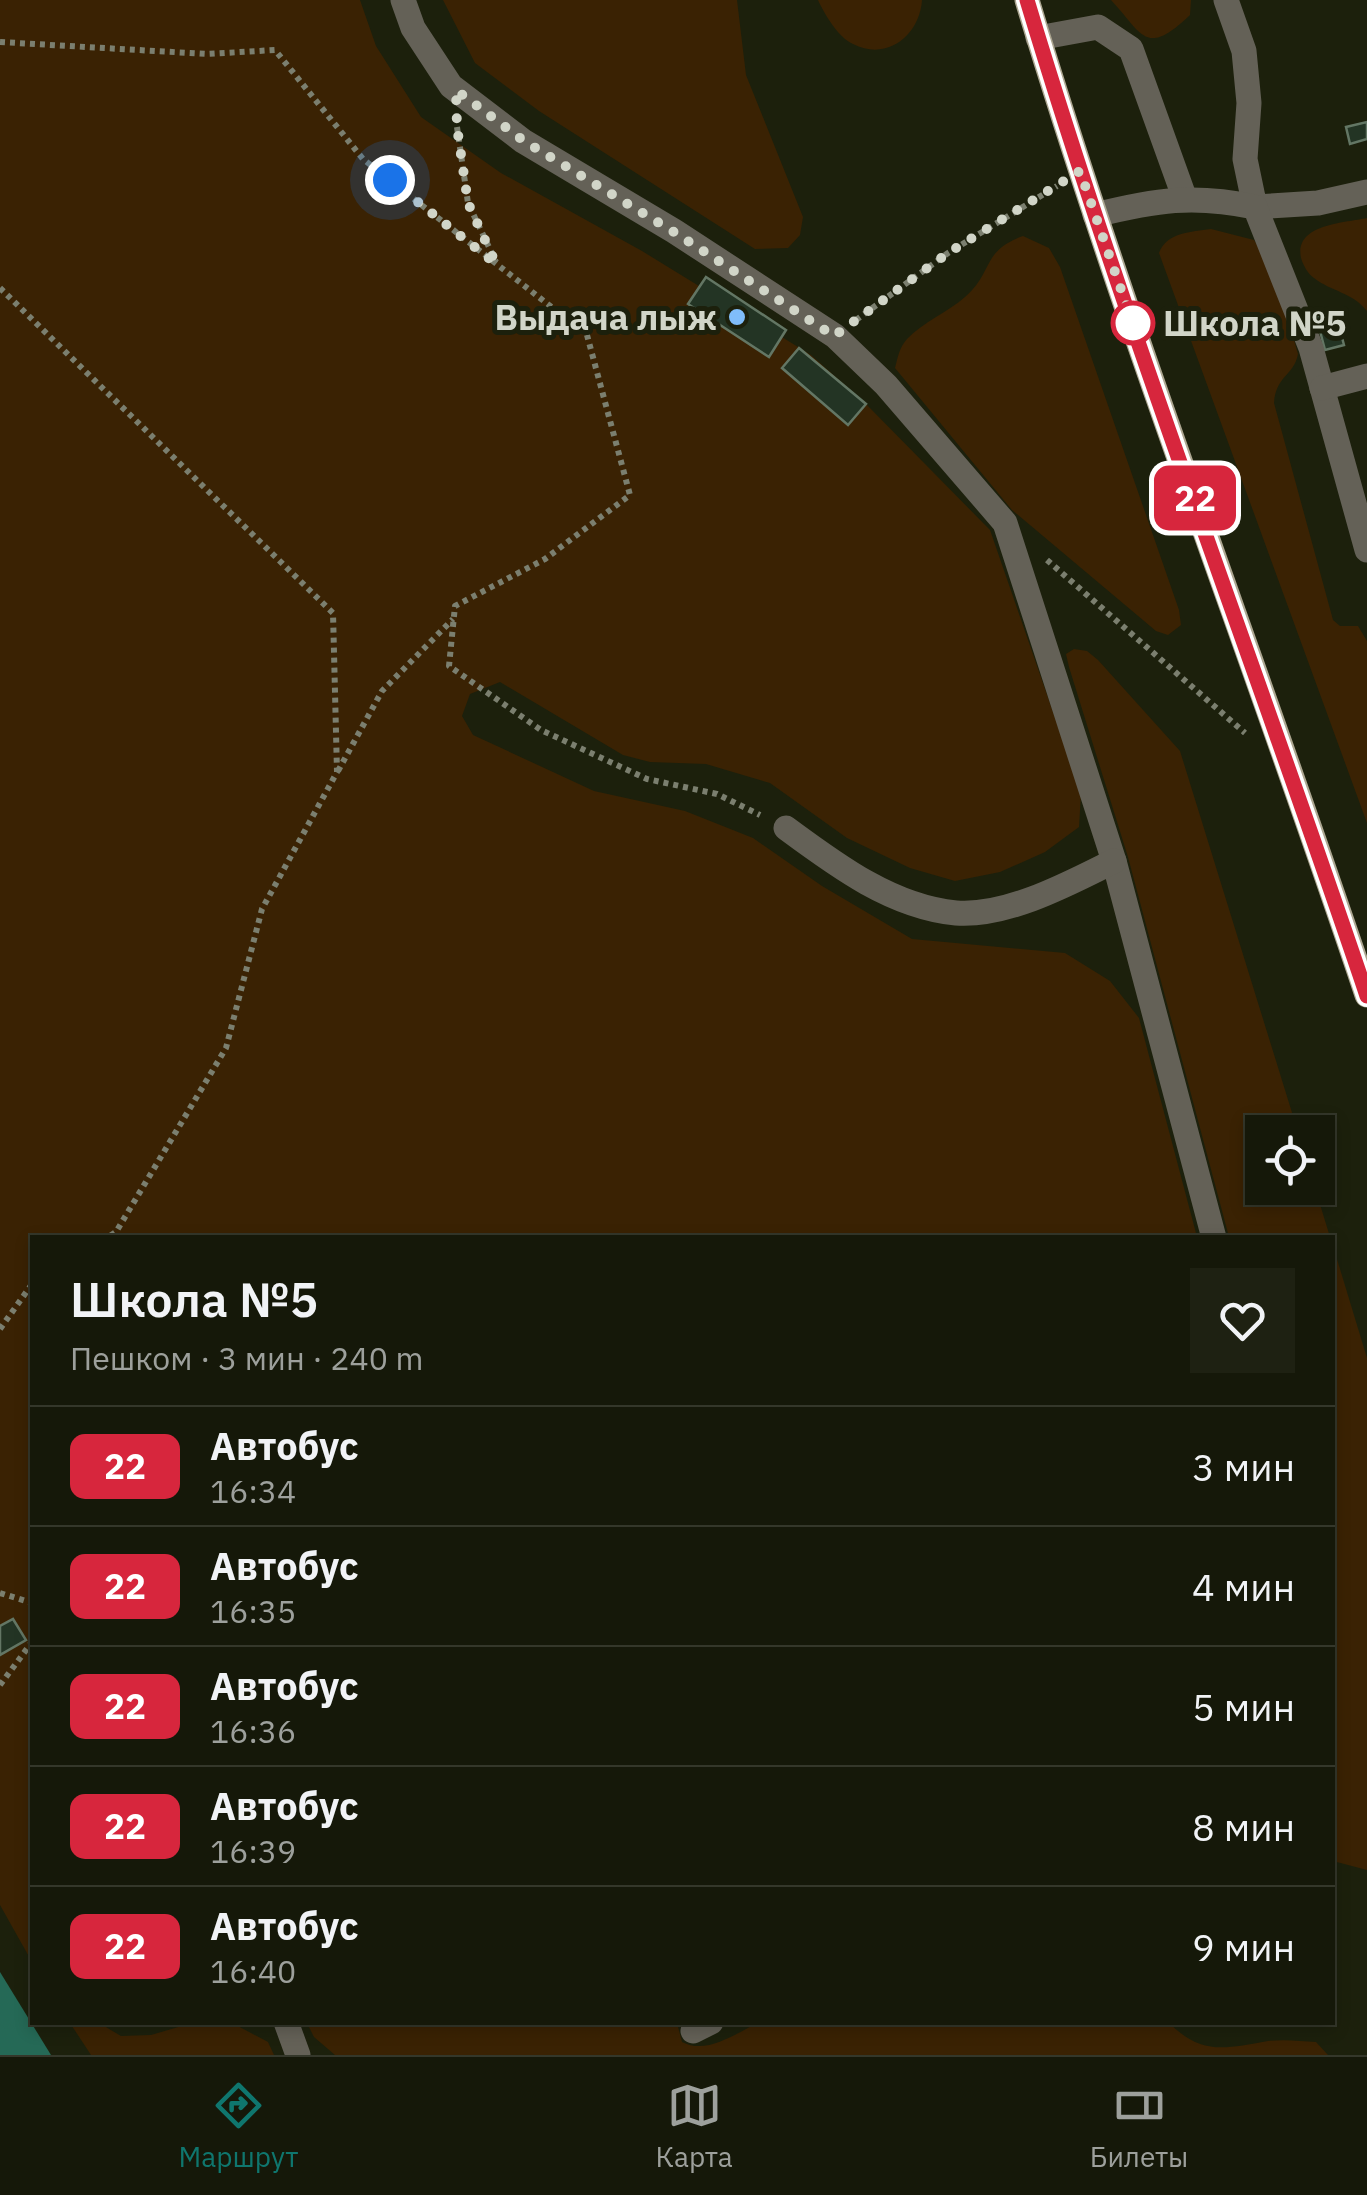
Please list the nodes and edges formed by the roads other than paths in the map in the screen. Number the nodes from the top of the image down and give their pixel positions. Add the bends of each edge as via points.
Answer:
1 (404, 0) edge
2 (1026, 0) edge
3 (1226, 0) edge
4 (1038, 38) junction
5 (1367, 192) edge
6 (1186, 199) junction
7 (1255, 207) junction
8 (1095, 216) junction
9 (1367, 376) edge
10 (1322, 388) junction
11 (1361, 506) edge
12 (1367, 550) edge
13 (786, 828) road end
14 (1114, 861) junction
15 (1367, 996) edge
16 (1213, 1235) edge
17 (287, 2025) edge
18 (298, 2055) edge

1 - 14 street via 413,28 456,90 524,141 834,336 886,385 1005,523
2 - 4 main road
3 - 7 street via 1244,51 1245,159
4 - 6 street via 1098,27 1131,50
4 - 8 main road
5 - 7 street
6 - 7 street
6 - 8 street
7 - 10 street
8 - 15 main road
9 - 10 street
10 - 11 street
11 - 12 street
13 - 14 street via 905,902 958,913 1058,889
14 - 16 street
17 - 18 street

